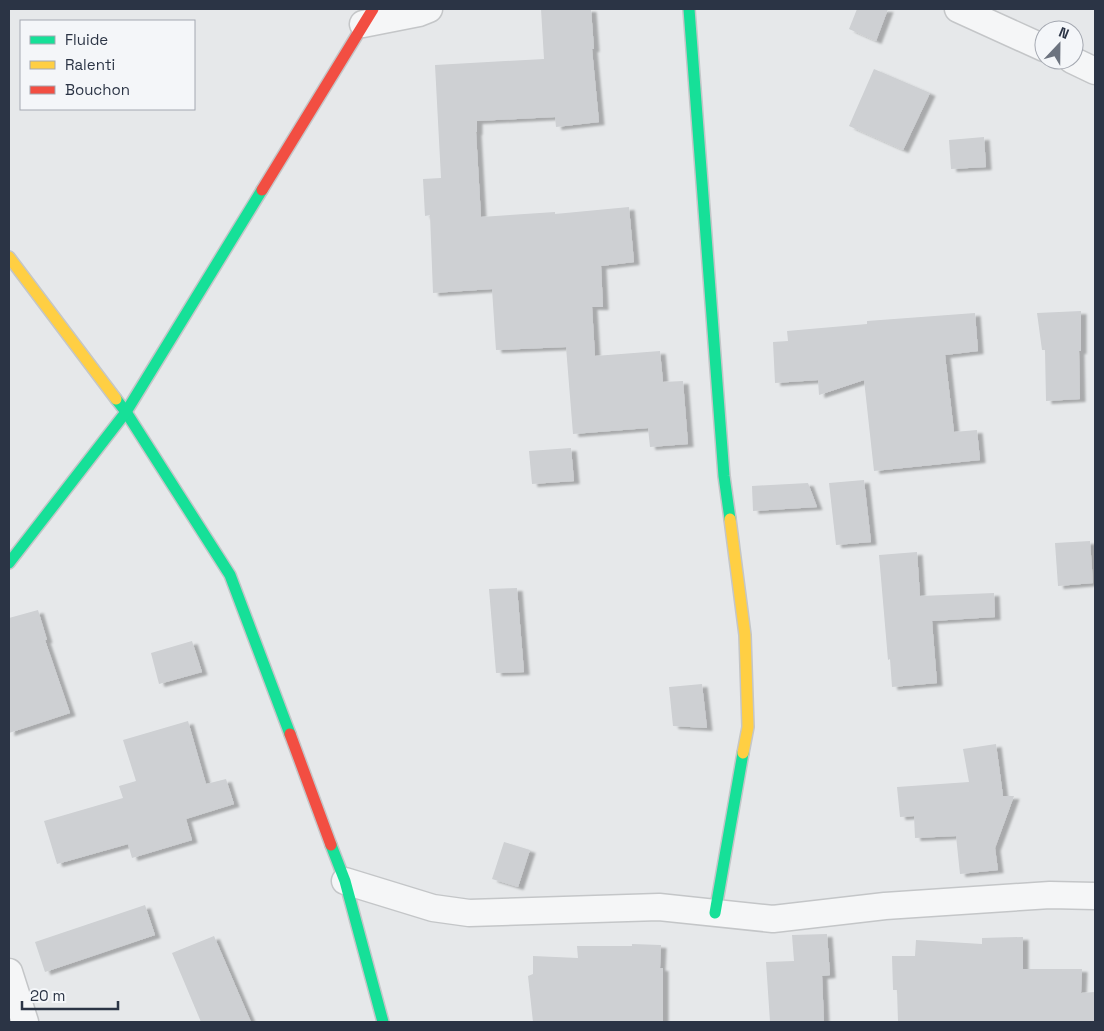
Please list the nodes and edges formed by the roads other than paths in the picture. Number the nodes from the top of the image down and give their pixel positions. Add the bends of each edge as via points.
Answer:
1 (429, 9) edge
2 (689, 9) edge
3 (958, 9) edge
4 (368, 16) edge
5 (1034, 43) edge
6 (9, 257) edge
7 (126, 412) junction
8 (9, 563) edge
9 (344, 881) junction
10 (1095, 896) edge
11 (716, 913) junction
12 (10, 981) edge
13 (25, 1022) edge
14 (383, 1022) edge

1 - 4 street via 419,13
2 - 11 street via 724,476 745,635 748,727
3 - 5 street
4 - 7 street
6 - 7 street
7 - 8 street
7 - 9 street via 230,575
9 - 11 street via 433,908 469,913 659,908
9 - 14 street
10 - 11 street via 1050,895 885,906 773,919
12 - 13 street

